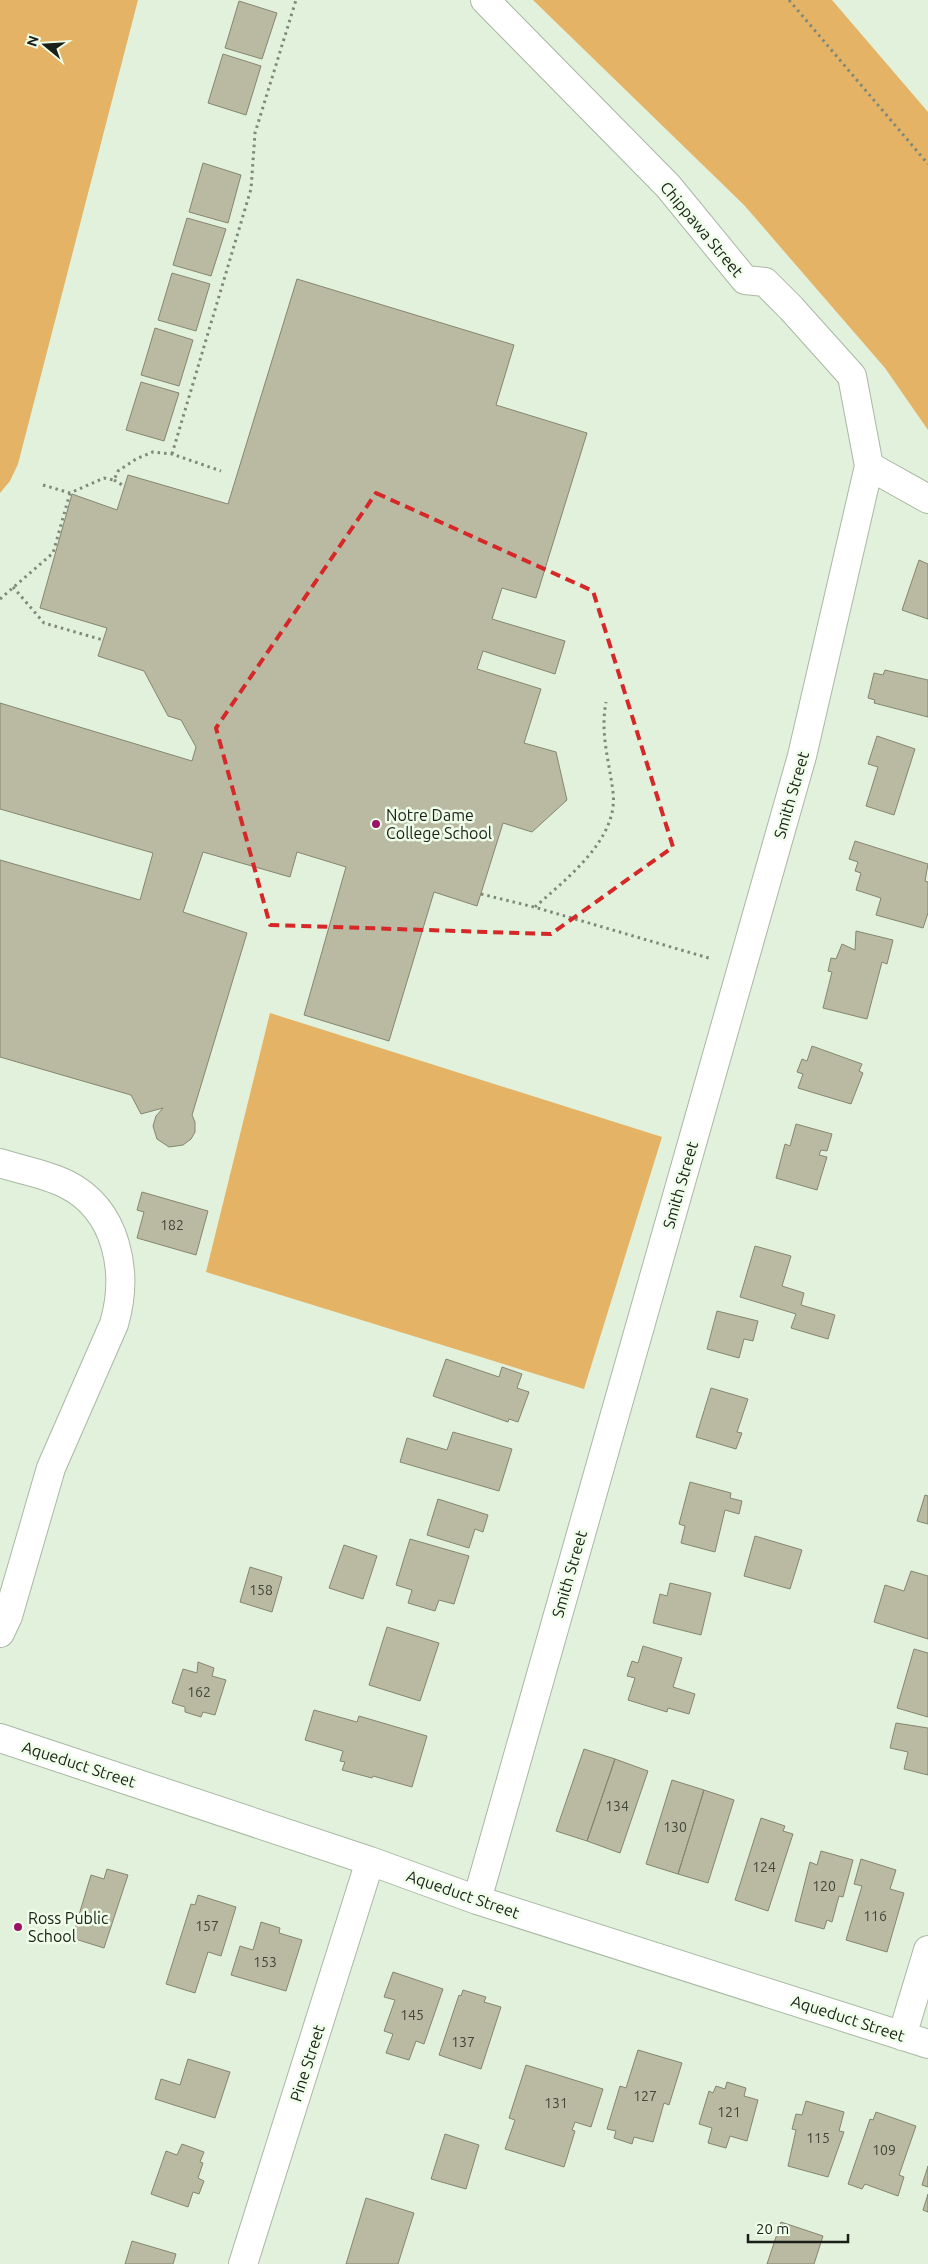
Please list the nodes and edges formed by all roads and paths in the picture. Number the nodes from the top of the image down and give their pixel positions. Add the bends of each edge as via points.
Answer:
1 (296, 0) edge
2 (485, 0) edge
3 (788, 0) edge
4 (928, 164) edge
5 (172, 454) junction
6 (868, 466) junction
7 (221, 471) dead end
8 (114, 480) junction
9 (43, 485) dead end
10 (124, 486) dead end
11 (70, 492) junction
12 (928, 499) edge
13 (13, 586) junction
14 (0, 599) edge
15 (103, 640) dead end
16 (606, 702) dead end
17 (481, 894) dead end
18 (534, 908) junction
19 (742, 967) junction
20 (0, 1163) edge
21 (0, 1633) edge
22 (0, 1738) edge
23 (370, 1861) junction
24 (477, 1900) junction
25 (928, 1950) edge
26 (902, 2036) junction
27 (928, 2044) edge
28 (243, 2264) edge

1 - 5 path via 256,133 251,189
2 - 6 street, Chippawa Street via 668,186 744,280 765,282 852,376
3 - 4 path
5 - 7 path
5 - 8 path via 152,452 136,459 118,471
6 - 12 street
6 - 19 street, Smith Street via 802,756
8 - 10 path
8 - 11 path via 104,478
9 - 11 path
11 - 13 path via 53,553
13 - 14 path
13 - 15 path via 44,623
16 - 18 path via 602,732 613,794 610,818 590,854
17 - 18 path
18 - 19 path
19 - 24 street, Smith Street
20 - 21 street via 64,1183 86,1197 106,1222 114,1240 121,1281 114,1324 51,1468 8,1616
22 - 23 street, Aqueduct Street
23 - 24 street, Aqueduct Street
23 - 28 street, Pine Street
24 - 26 street, Aqueduct Street
25 - 26 street
26 - 27 street, Aqueduct Street

